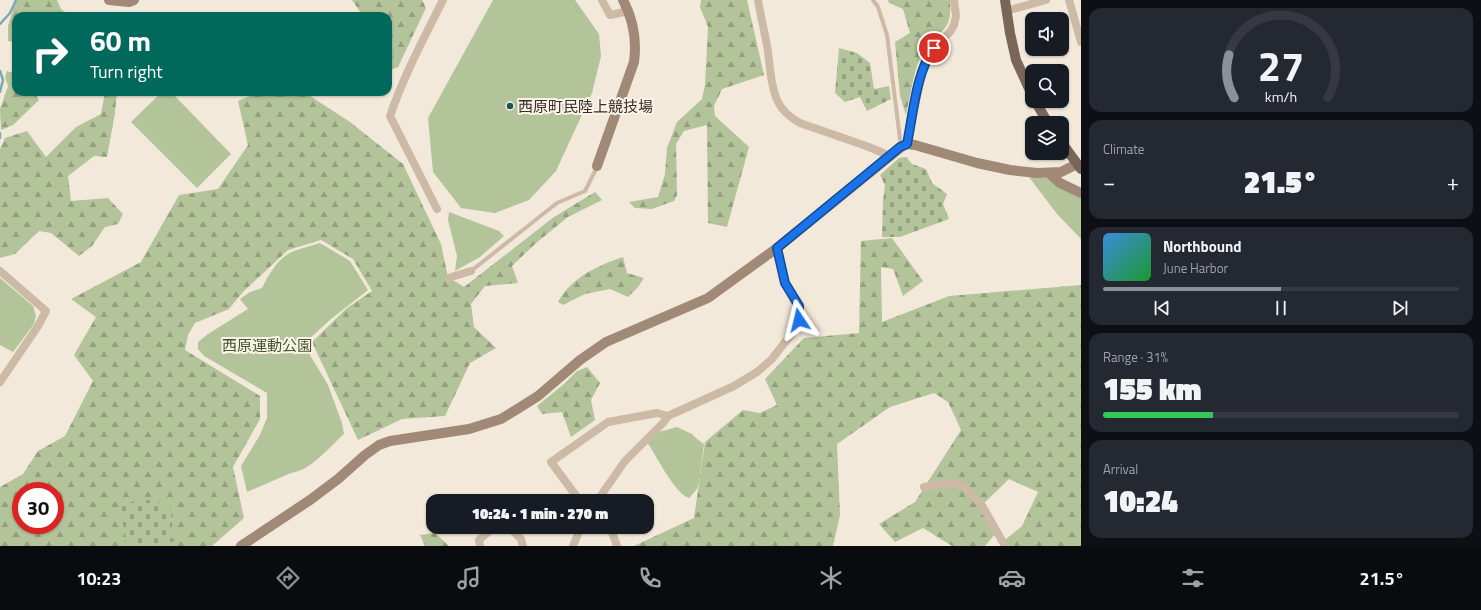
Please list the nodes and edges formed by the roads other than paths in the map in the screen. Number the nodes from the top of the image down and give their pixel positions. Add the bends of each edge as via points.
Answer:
1 (109, 0) edge
2 (134, 0) edge
3 (443, 0) edge
4 (602, 0) edge
5 (623, 0) edge
6 (758, 0) edge
7 (874, 0) edge
8 (954, 0) edge
9 (1005, 0) edge
10 (1046, 0) edge
11 (1070, 0) edge
12 (629, 11) junction
13 (1006, 11) junction
14 (1081, 42) edge
15 (1025, 80) edge
16 (904, 146) junction
17 (1069, 152) edge
18 (890, 156) junction
19 (597, 166) joint
20 (1079, 166) edge
21 (1049, 173) junction
22 (1081, 193) edge
23 (437, 210) dead end
24 (777, 248) junction
25 (0, 271) edge
26 (471, 271) joint
27 (448, 278) dead end
28 (0, 382) edge
29 (668, 416) junction
30 (924, 487) dead end
31 (575, 494) edge
32 (603, 494) edge
33 (485, 534) edge
34 (516, 534) edge
35 (578, 534) edge
36 (613, 534) edge
37 (241, 546) edge
38 (480, 546) edge
39 (523, 546) edge
40 (573, 546) edge
41 (617, 546) edge
42 (1005, 546) edge

1 - 2 street
3 - 23 street via 408,68 390,116
4 - 12 street via 610,15
5 - 12 street
6 - 18 street via 773,88 784,111 800,123
7 - 16 lane via 887,36
8 - 16 street via 954,25 928,56 923,68
9 - 13 main road
10 - 13 street
11 - 14 street
12 - 19 street via 636,49 634,62
13 - 15 main road via 1016,60
16 - 18 street
16 - 21 street via 927,148 993,167
17 - 20 main road
18 - 24 street
19 - 26 lane via 585,192 557,203
20 - 21 street
21 - 22 street via 1060,183
24 - 29 street via 785,283 799,306 799,320 794,331 771,360 757,372 734,386
24 - 37 street via 708,298 606,342 580,360 538,396 501,419 469,429 390,441 379,445 310,500
25 - 28 street via 46,311
26 - 27 street
29 - 31 street via 657,413 608,422 552,462
29 - 32 street via 625,461
30 - 42 street via 945,483 962,485 983,507
33 - 38 street via 478,540
34 - 39 street
35 - 40 street
36 - 41 street

